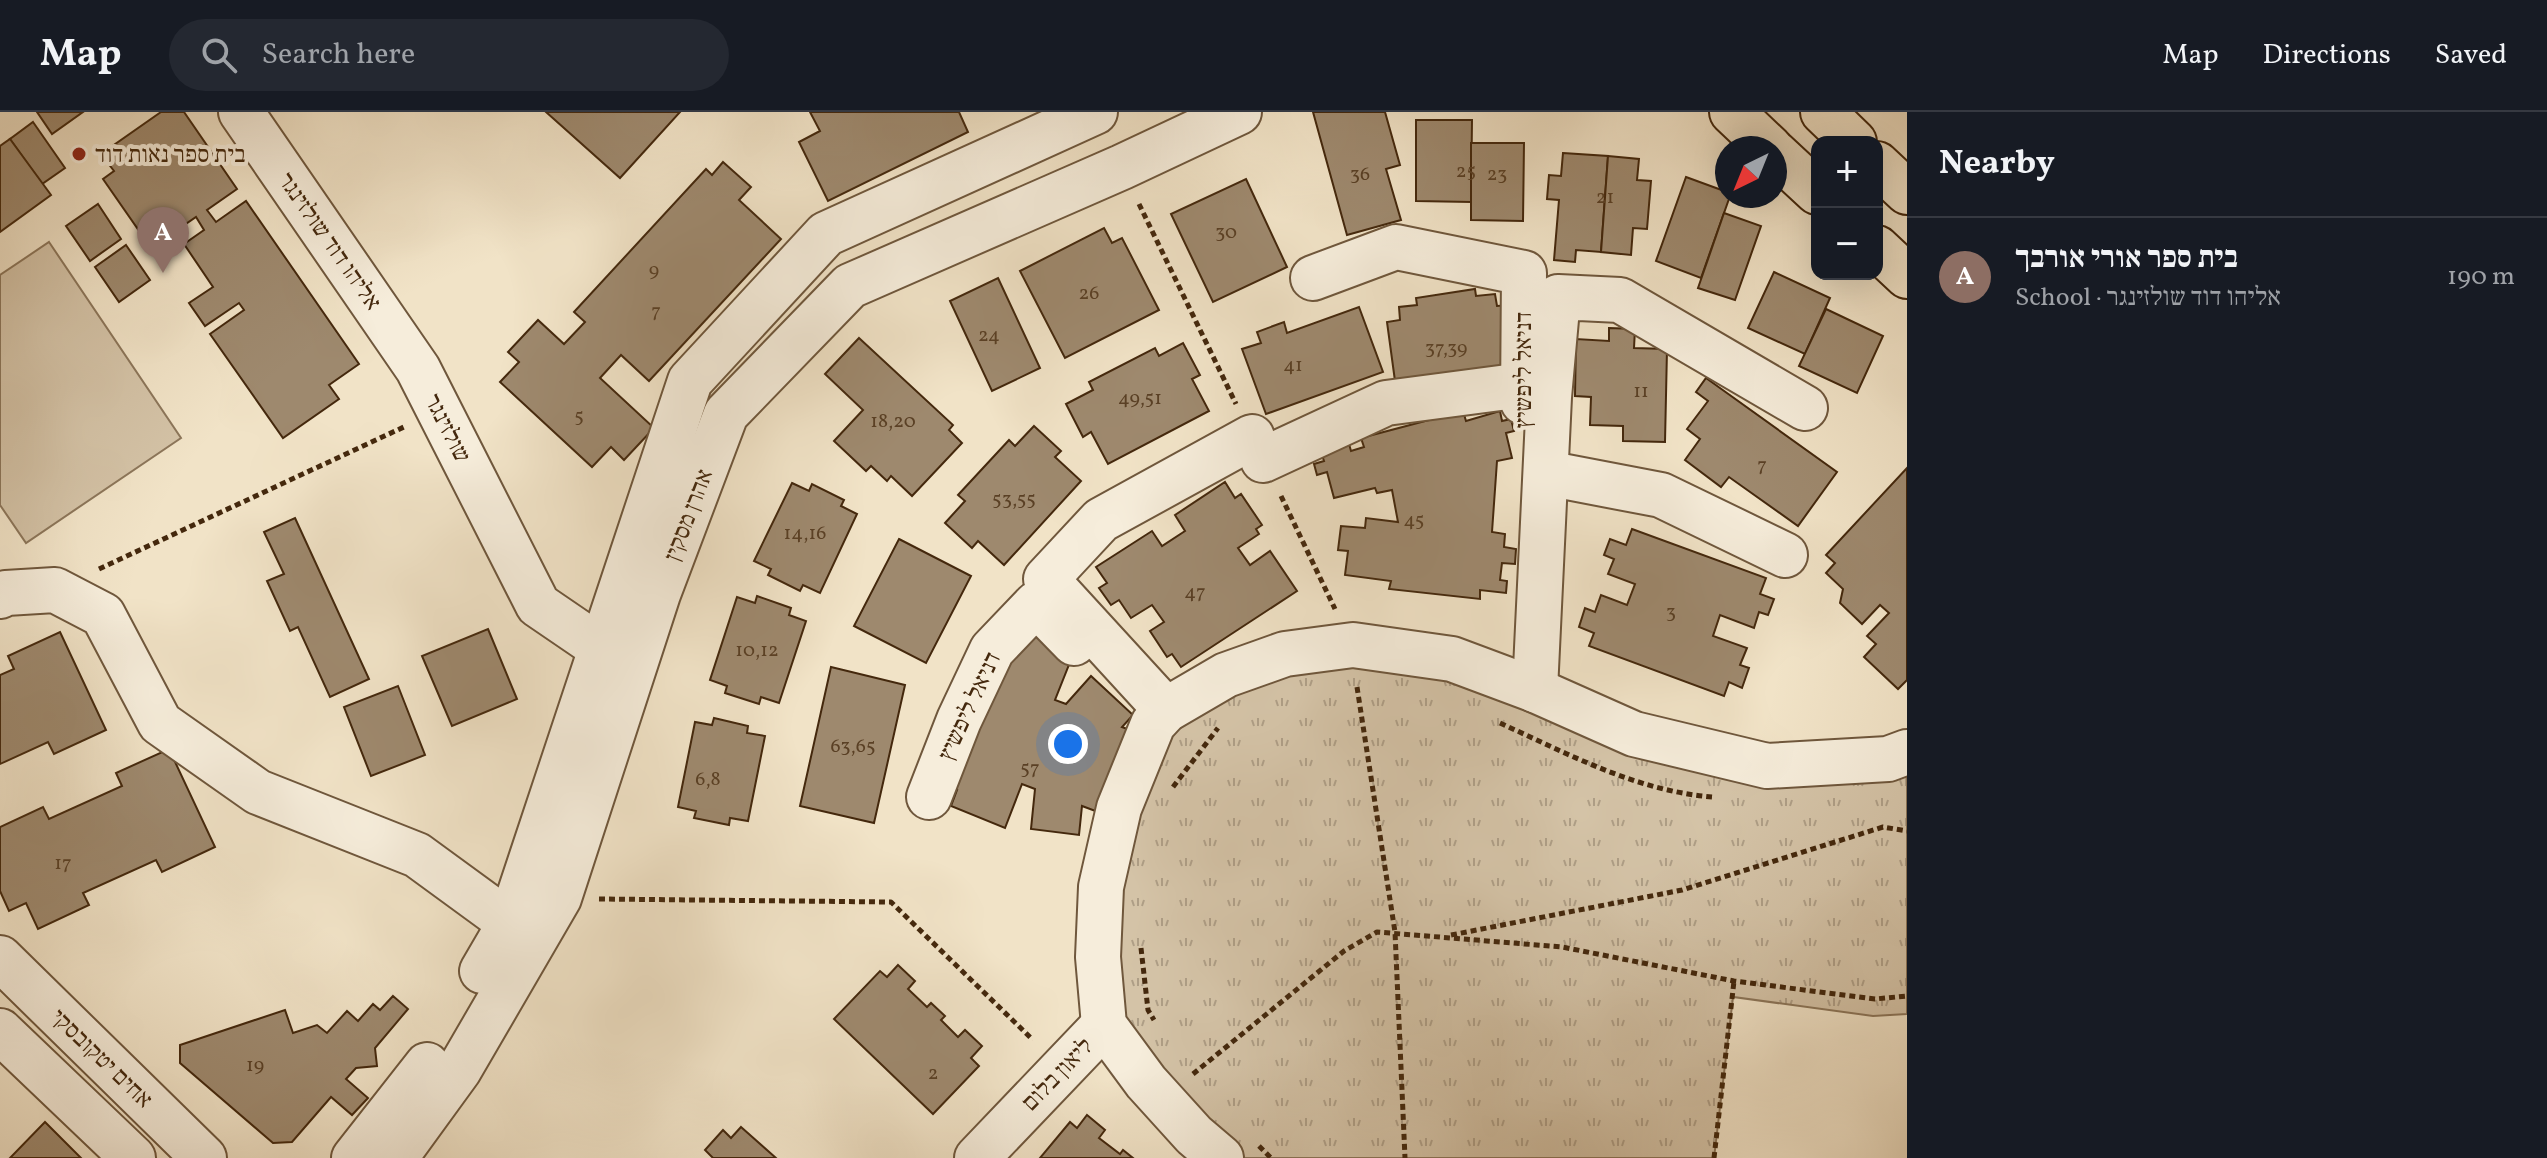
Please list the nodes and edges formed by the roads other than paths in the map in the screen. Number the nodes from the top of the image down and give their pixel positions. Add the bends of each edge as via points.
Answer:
1 (241, 112) edge
2 (1095, 112) edge
3 (1239, 112) edge
4 (1732, 112) edge
5 (1823, 112) edge
6 (1757, 136) edge
7 (1848, 136) edge
8 (1787, 164) edge
9 (1883, 170) edge
10 (1811, 186) edge
11 (1907, 192) edge
12 (1883, 254) edge
13 (1907, 276) edge
14 (1313, 278) dead end
15 (418, 369) joint
16 (1523, 385) junction
17 (1805, 408) dead end
18 (1546, 473) junction
19 (1785, 555) dead end
20 (0, 596) edge
21 (601, 648) junction
22 (1528, 687) junction
23 (1160, 717) junction
24 (1907, 752) edge
25 (929, 797) dead end
26 (510, 923) junction
27 (0, 958) edge
28 (1104, 1025) junction
29 (0, 1031) edge
30 (1236, 1148) edge
31 (133, 1158) edge
32 (204, 1158) edge
33 (354, 1158) edge
34 (395, 1158) edge
35 (977, 1158) edge

1 - 15 street, אליהו דוד שולזינגר
2 - 21 street, אהרן מסקין via 826,234 690,381
3 - 34 street, אהרן מסקין via 850,286 726,414 658,594 559,898 459,1070
4 - 6 main road
5 - 7 main road
8 - 10 main road
9 - 11 main road
12 - 13 main road
14 - 16 street, דניאל ליפשיץ via 1396,247 1524,273
15 - 21 street, שולזינגר via 538,605
16 - 22 street, דניאל ליפשיץ
16 - 23 street via 1386,403 1258,449 1101,520 1046,579
17 - 18 street via 1620,300 1558,297
18 - 19 street via 1661,495
18 - 22 street
20 - 26 street via 55,590 103,615 160,723 258,792 417,855
21 - 26 street, אהרן מסקין
22 - 23 street via 1452,659 1353,645 1285,654 1226,675
22 - 24 street via 1634,734 1767,766 1888,759
23 - 25 street, דניאל ליפשיץ via 1036,604 992,650
23 - 28 street via 1119,808 1101,887 1098,957
26 - 33 street, אהרן מסקין via 427,1065
27 - 32 street, אחים יטקובסקי
28 - 30 street via 1194,1135
28 - 35 street, ליאון בלום
29 - 31 street

